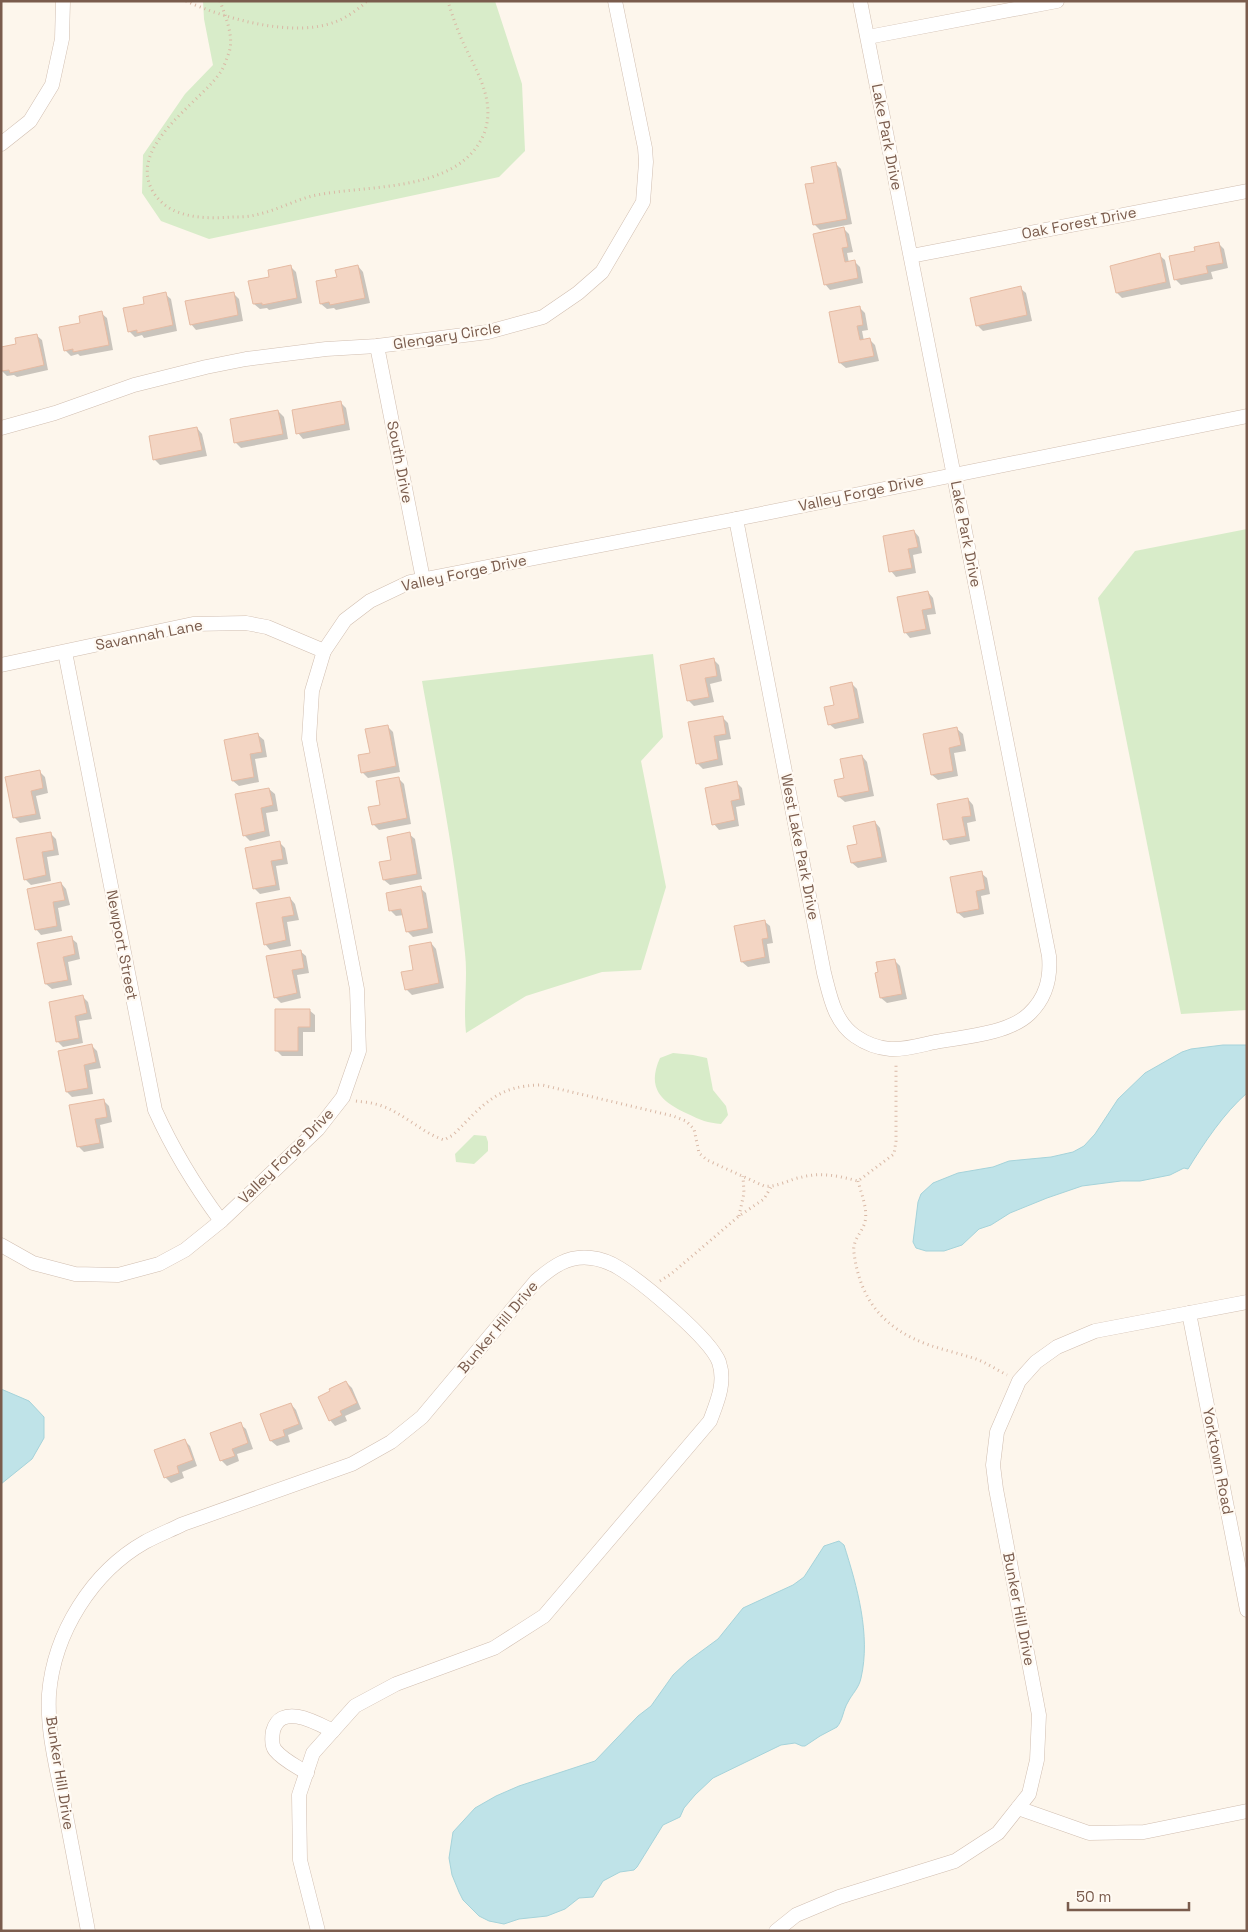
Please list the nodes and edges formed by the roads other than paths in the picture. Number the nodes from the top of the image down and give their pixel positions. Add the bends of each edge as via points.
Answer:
1 (64, 1) edge
2 (615, 1) edge
3 (860, 1) edge
4 (1057, 1) edge
5 (868, 38) junction
6 (1, 144) edge
7 (1247, 191) edge
8 (911, 256) junction
9 (377, 346) junction
10 (1247, 416) edge
11 (1, 428) edge
12 (954, 474) junction
13 (736, 519) junction
14 (423, 579) junction
15 (324, 651) junction
16 (65, 652) junction
17 (1, 666) edge
18 (985, 1032) joint
19 (221, 1221) junction
20 (1, 1245) edge
21 (1247, 1302) edge
22 (1189, 1313) junction
23 (1247, 1610) edge
24 (333, 1731) junction
25 (306, 1772) junction
26 (1018, 1808) junction
27 (1247, 1812) edge
28 (88, 1931) edge
29 (318, 1931) edge
30 (776, 1931) edge

1 - 6 street via 62,39 52,85 30,121
2 - 9 street, Glengary Circle via 646,162 643,202 602,272 578,294 543,317 488,332
3 - 5 street, Lake Park Drive
4 - 5 street
5 - 8 street, Lake Park Drive
7 - 8 street, Oak Forest Drive
8 - 12 street, Lake Park Drive
9 - 11 street, Glengary Circle via 281,355 206,367 134,385
9 - 14 street, South Drive
10 - 12 street, Valley Forge Drive
12 - 13 street, Valley Forge Drive
12 - 18 street, Lake Park Drive via 1049,956 1048,983 1036,1006 1016,1023
13 - 14 street, Valley Forge Drive
13 - 18 street, West Lake Park Drive via 829,993 837,1016 854,1035 878,1047 895,1049
14 - 15 street, Valley Forge Drive via 394,588 370,601 345,620
15 - 16 street, Savannah Lane via 267,627 246,623 193,624
15 - 19 street, Valley Forge Drive via 312,691 309,739 357,989 359,1051 343,1097 318,1129
16 - 17 street, Savannah Lane
16 - 19 street, Newport Street via 156,1110 171,1145
19 - 20 street, Valley Forge Drive via 172,1258 118,1274 61,1272 33,1263
21 - 22 street, Bunker Hill Drive
22 - 23 street, Yorktown Road
22 - 26 street, Bunker Hill Drive via 1095,1331 1057,1347 1036,1362 1019,1381 997,1432 993,1465 996,1489 1039,1715 1037,1760 1029,1794
24 - 25 street, Bunker Hill Drive via 313,1754
24 - 25 street via 310,1719 293,1716 275,1725 272,1736 274,1748 283,1758
24 - 28 street, Bunker Hill Drive via 355,1706 396,1684 494,1648 544,1616 710,1421 721,1390 719,1362 712,1349 696,1331 617,1267 598,1260 577,1258 556,1265 536,1281 422,1417 391,1442 352,1464 163,1533 127,1555 95,1584 63,1638 49,1693 53,1751
25 - 29 street, Bunker Hill Drive via 299,1794 300,1860
26 - 27 street via 1089,1833 1144,1832
26 - 30 street, Bunker Hill Drive via 998,1833 955,1861 838,1897 796,1915

